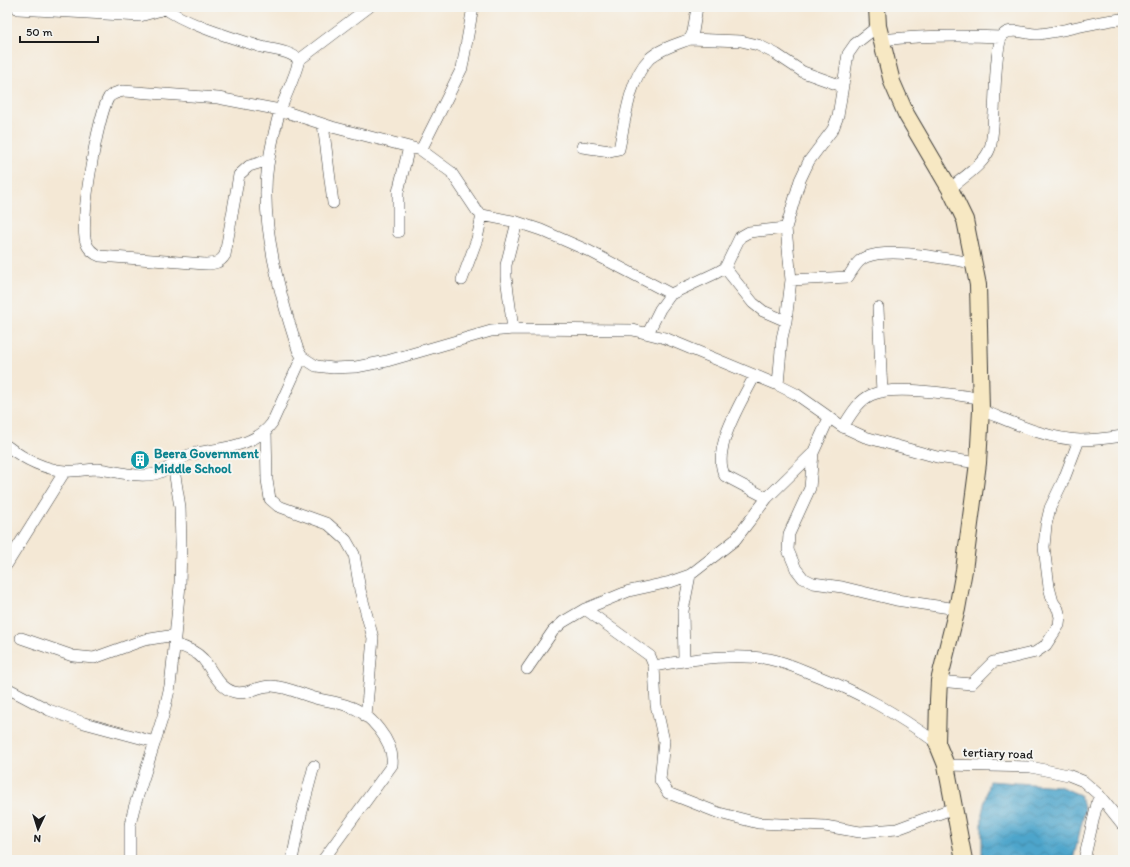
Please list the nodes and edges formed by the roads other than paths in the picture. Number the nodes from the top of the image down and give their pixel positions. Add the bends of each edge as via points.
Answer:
1 (368, 7) edge
2 (473, 7) edge
3 (697, 7) edge
4 (877, 7) edge
5 (18, 8) dead end
6 (164, 8) edge
7 (1123, 19) edge
8 (880, 33) junction
9 (1001, 37) junction
10 (690, 39) junction
11 (299, 60) junction
12 (842, 86) junction
13 (280, 110) junction
14 (323, 124) junction
15 (409, 147) junction
16 (582, 147) dead end
17 (421, 150) junction
18 (269, 160) junction
19 (950, 189) junction
20 (333, 203) dead end
21 (482, 214) junction
22 (517, 222) junction
23 (786, 228) junction
24 (398, 232) dead end
25 (974, 263) junction
26 (725, 268) junction
27 (462, 280) dead end
28 (792, 280) junction
29 (671, 294) junction
30 (878, 308) dead end
31 (786, 321) junction
32 (512, 328) junction
33 (648, 332) junction
34 (302, 357) junction
35 (755, 375) junction
36 (778, 385) junction
37 (882, 392) junction
38 (980, 404) junction
39 (829, 418) junction
40 (843, 427) junction
41 (266, 431) junction
42 (1123, 436) edge
43 (1079, 440) junction
44 (7, 446) edge
45 (813, 453) junction
46 (978, 463) junction
47 (173, 464) junction
48 (65, 471) junction
49 (767, 498) junction
50 (7, 564) edge
51 (690, 575) junction
52 (585, 609) junction
53 (957, 609) junction
54 (21, 638) dead end
55 (175, 640) junction
56 (684, 660) junction
57 (654, 666) junction
58 (527, 669) dead end
59 (939, 681) junction
60 (9, 689) dead end
61 (366, 717) junction
62 (155, 742) junction
63 (937, 743) junction
64 (946, 765) junction
65 (314, 766) dead end
66 (1099, 795) junction
67 (954, 808) junction
68 (1123, 825) edge
69 (130, 860) edge
70 (292, 860) edge
71 (322, 860) edge
72 (964, 860) edge
73 (1084, 860) edge

1 - 11 street
2 - 17 street via 462,68
3 - 10 street
4 - 8 street
5 - 6 street via 140,16
6 - 11 street via 202,27 294,55
7 - 9 street via 1037,34 1014,31
8 - 9 street
8 - 12 street via 855,44 848,54
8 - 19 street via 892,82 906,114
9 - 19 street via 990,148 983,160
10 - 12 street via 741,41 758,45 804,72
10 - 16 street via 650,58 642,67 635,80 619,149 610,151
11 - 13 street
12 - 23 street via 833,129 809,161 800,180
13 - 14 street
13 - 18 street
13 - 18 street via 218,98 123,91 110,96 102,116 89,182 84,225 86,243 90,250 100,256 205,264 222,261 226,255 239,175 244,168
14 - 15 street
14 - 20 street
15 - 17 street
15 - 24 street via 398,192
17 - 21 street via 452,172 477,211
18 - 34 street via 266,184 269,242 292,332
19 - 25 street via 965,220
21 - 22 street
21 - 27 street via 477,239
22 - 29 street via 589,251
22 - 32 street via 506,265
23 - 26 street via 749,232 740,237
23 - 28 street
25 - 28 street via 908,255 876,255 859,261 848,277
25 - 38 street via 978,285
26 - 29 street
26 - 31 street via 753,303
28 - 31 street
29 - 33 street
30 - 37 street
31 - 36 street
32 - 33 street
32 - 34 street via 491,331 387,361 356,367 316,366
33 - 35 street
34 - 41 street
35 - 36 street
35 - 49 street via 725,433 721,462 725,476
36 - 39 street via 796,394
37 - 38 street via 916,392
37 - 40 street via 863,400
38 - 43 street via 1033,430
38 - 46 street
39 - 40 street
39 - 45 street
40 - 46 street via 885,444 937,457
41 - 47 street via 238,445 189,454
41 - 61 street via 270,499 278,506 328,524 346,540 354,554 360,590 373,638
42 - 43 street
43 - 59 street via 1050,508 1046,525 1044,547 1049,587 1058,609 1059,625 1046,645 1036,652 993,662 971,684
44 - 48 street via 37,464
45 - 49 street
45 - 53 street via 810,488 789,534 788,550 803,578 813,583
46 - 53 street
47 - 48 street via 155,474 134,475 98,469
47 - 55 street via 180,507 181,544
48 - 50 street
49 - 51 street via 734,540
51 - 52 street via 629,591
51 - 56 street via 683,610
52 - 57 street via 650,656
52 - 58 street via 553,631
53 - 59 street
54 - 55 street via 73,656 94,658 144,640
55 - 61 street via 194,651 223,685 234,692 245,694 270,686 283,688 349,706
55 - 62 street via 170,686
56 - 57 street
56 - 63 street via 735,657 769,659 788,665 842,685 884,706
57 - 67 street via 656,705 664,741 660,780 668,793 719,813 758,823 825,826 860,832 898,829
59 - 63 street
60 - 62 street via 49,710 84,723
61 - 71 street via 377,726 388,742 392,751 392,765
62 - 69 street via 130,825
63 - 64 street
64 - 66 street, tertiary road via 1031,767 1084,781
64 - 67 street
65 - 70 street via 300,815
66 - 68 street, tertiary road
66 - 73 street
67 - 72 street

